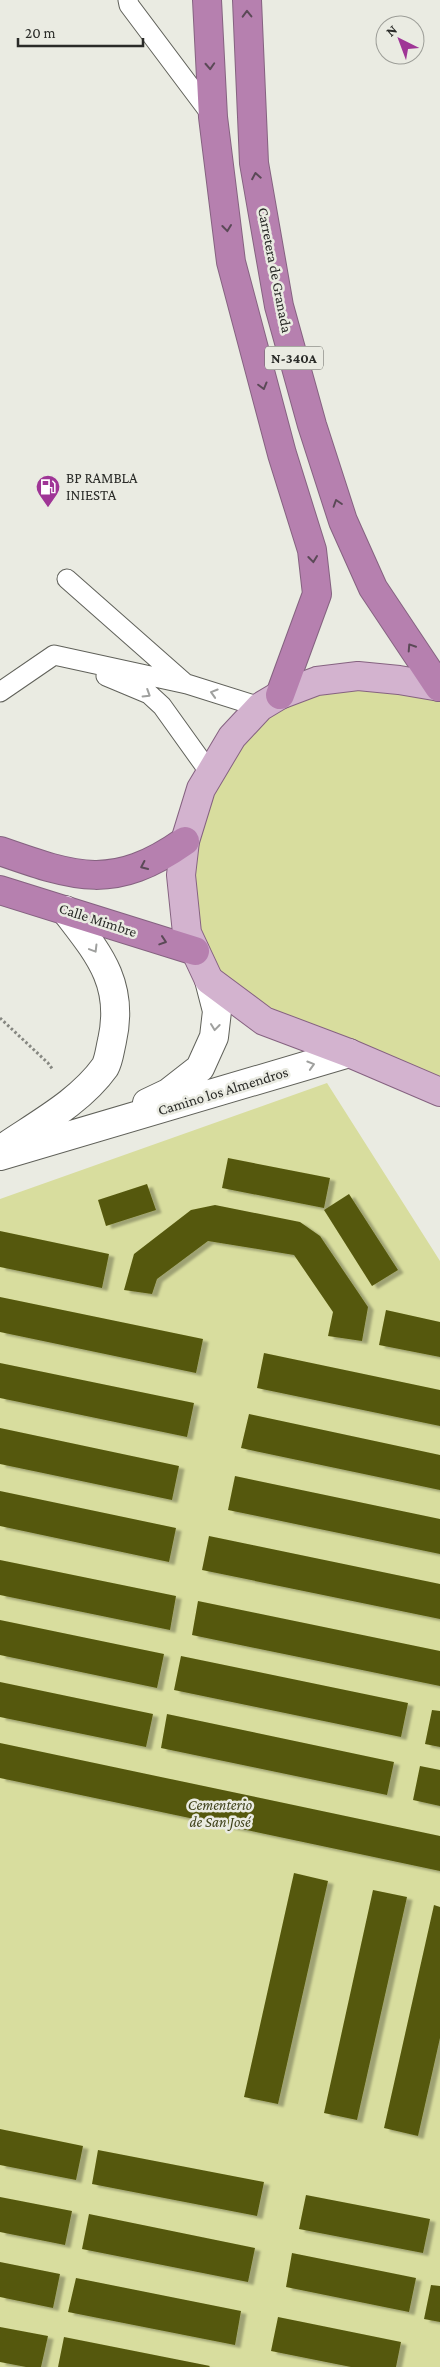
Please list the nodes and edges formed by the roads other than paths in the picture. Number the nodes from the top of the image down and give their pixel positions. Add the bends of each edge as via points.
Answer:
1 (128, 0) edge
2 (207, 0) edge
3 (247, 0) edge
4 (213, 117) junction
5 (68, 579) dead end
6 (54, 655) junction
7 (187, 684) junction
8 (440, 687) edge
9 (0, 692) edge
10 (270, 701) junction
11 (210, 773) junction
12 (185, 841) junction
13 (0, 851) edge
14 (0, 890) edge
15 (65, 910) junction
16 (195, 951) junction
17 (209, 980) junction
18 (349, 1053) junction
19 (440, 1092) edge
20 (97, 1129) junction
21 (0, 1150) edge
22 (0, 1156) edge

1 - 4 lane
2 -> 4 highway, N-340A
8 -> 3 highway, Carretera de Granada / N-340A via 373,588 343,521 312,425 279,306 254,163
4 -> 10 highway, N-340A via 231,262 282,454 312,550 318,594
5 - 7 lane
6 - 7 lane
6 - 9 lane
6 -> 11 lane via 149,694 162,706
10 -> 7 lane
8 - 10 main road via 358,676 317,681
10 - 11 main road via 232,737
11 - 12 main road
12 -> 13 highway via 162,857 134,870 108,875 82,875
12 - 16 main road via 182,884 187,933
14 - 15 highway, Calle Mimbre
15 -> 16 highway, Calle Mimbre
15 -> 21 street via 92,945 112,980 117,1020 106,1065 72,1100
16 - 17 main road
17 - 18 main road via 264,1021
17 -> 20 street, Camino los Almendros via 217,1011 214,1037 200,1068 168,1092
18 - 19 main road
20 -> 18 street, Camino los Almendros
20 - 22 street, Camino los Almendros

